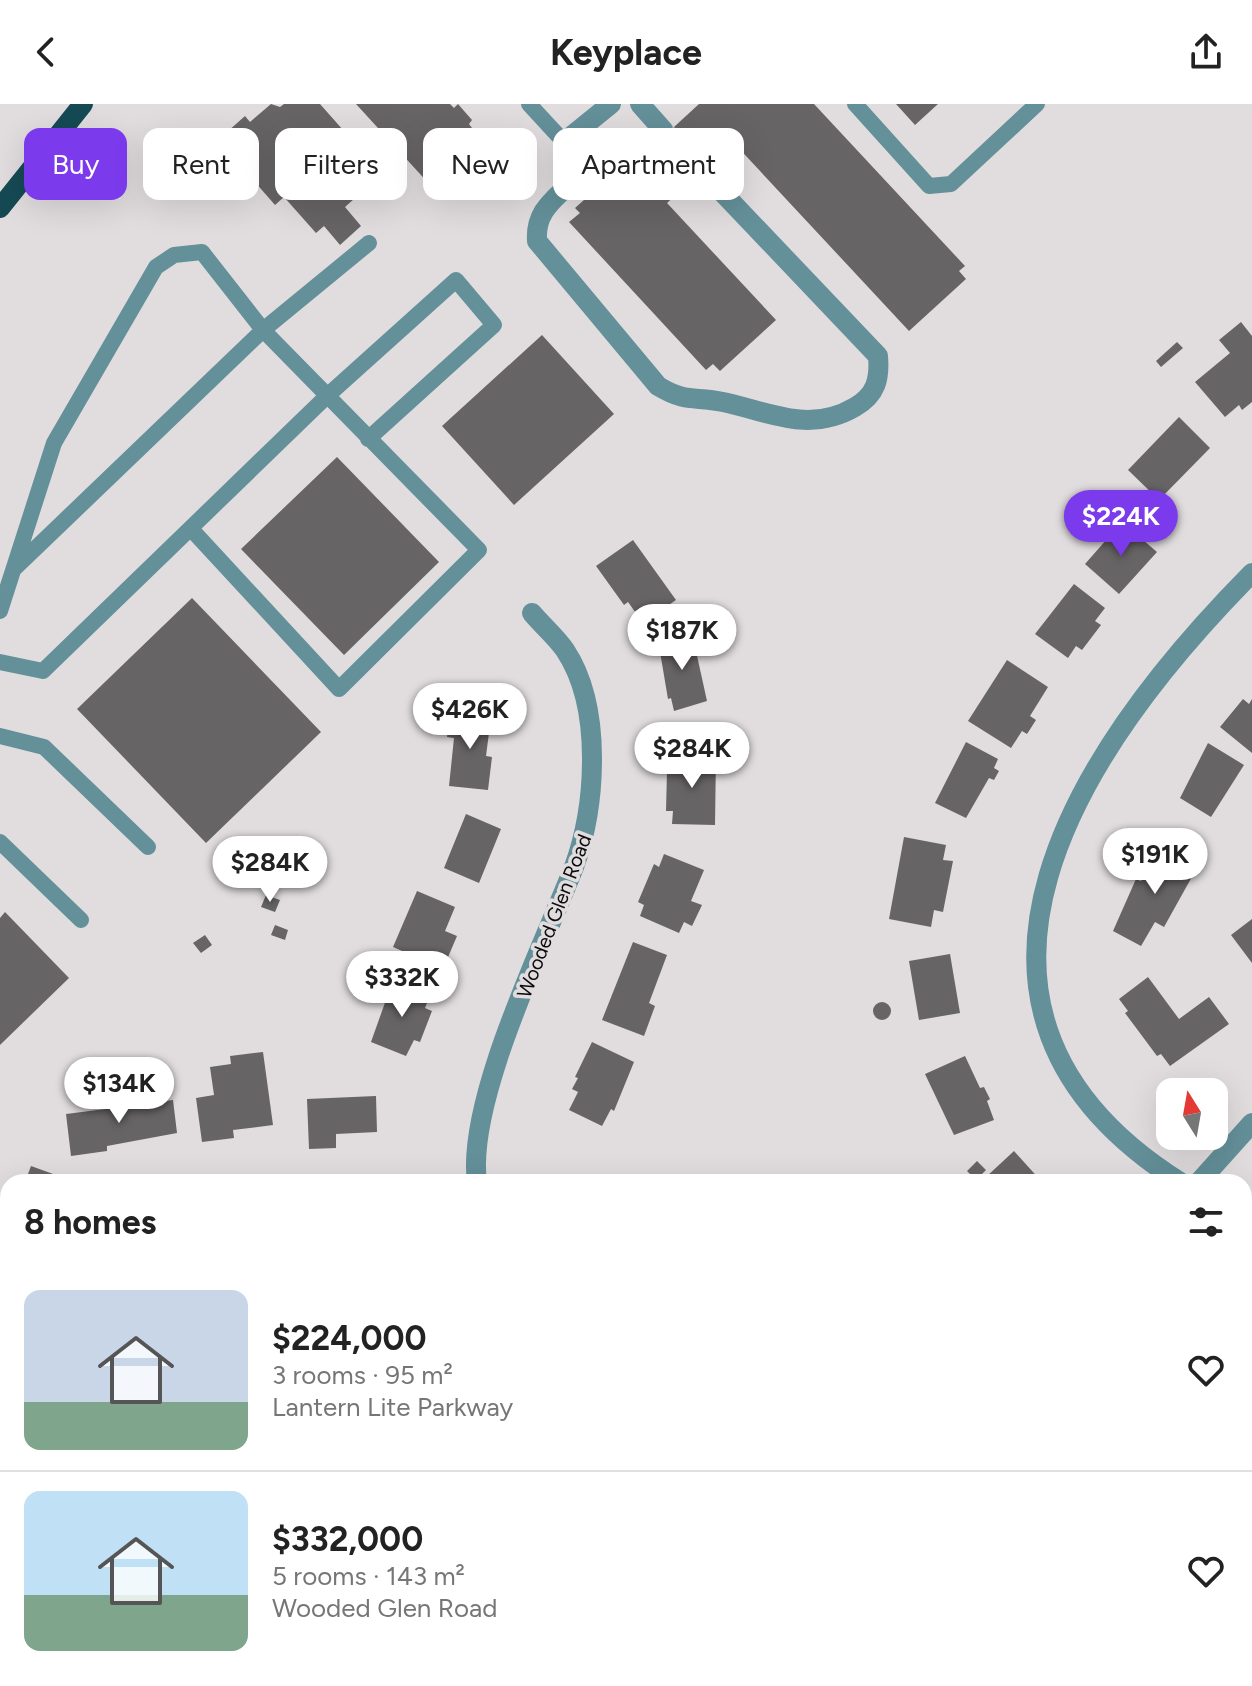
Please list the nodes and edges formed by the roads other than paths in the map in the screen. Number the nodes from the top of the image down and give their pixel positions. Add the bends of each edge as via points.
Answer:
1 (83, 104) edge
2 (529, 104) edge
3 (611, 104) edge
4 (640, 104) edge
5 (855, 104) edge
6 (1037, 104) edge
7 (586, 125) junction
8 (582, 128) edge
9 (586, 128) edge
10 (661, 128) tunnel mouth
11 (553, 130) edge
12 (554, 200) edge
13 (730, 200) edge
14 (0, 208) edge
15 (369, 243) dead end
16 (263, 330) junction
17 (327, 396) junction
18 (368, 439) junction
19 (192, 530) junction
20 (11, 572) junction
21 (1252, 573) edge
22 (0, 611) edge
23 (532, 613) dead end
24 (0, 662) edge
25 (0, 736) edge
26 (2, 847) edge
27 (148, 847) dead end
28 (81, 920) dead end
29 (1252, 1123) edge
30 (476, 1174) edge
31 (1170, 1174) edge
32 (1206, 1174) edge

1 - 14 main road
2 - 11 lane
3 - 7 street
4 - 10 street
5 - 6 lane via 929,186 951,184
7 - 8 street
7 - 9 street
12 - 13 street via 536,224 537,241 658,386 680,399 722,402 771,417 811,422 837,418 865,401 880,379 878,356
15 - 16 lane
16 - 17 lane
16 - 20 lane
16 - 20 lane via 202,252 174,255 156,267 54,443
17 - 18 lane
17 - 18 lane via 456,280 494,325
17 - 19 lane
18 - 19 lane via 479,550 339,689
19 - 24 lane via 43,671
20 - 22 lane
21 - 31 street via 1187,643 1128,721 1086,786 1042,892 1036,942 1039,1000 1057,1053 1092,1107
23 - 30 street, Wooded Glen Road via 576,671 587,720 593,791 579,855 483,1105
25 - 27 lane via 44,747
26 - 28 lane
29 - 32 street

